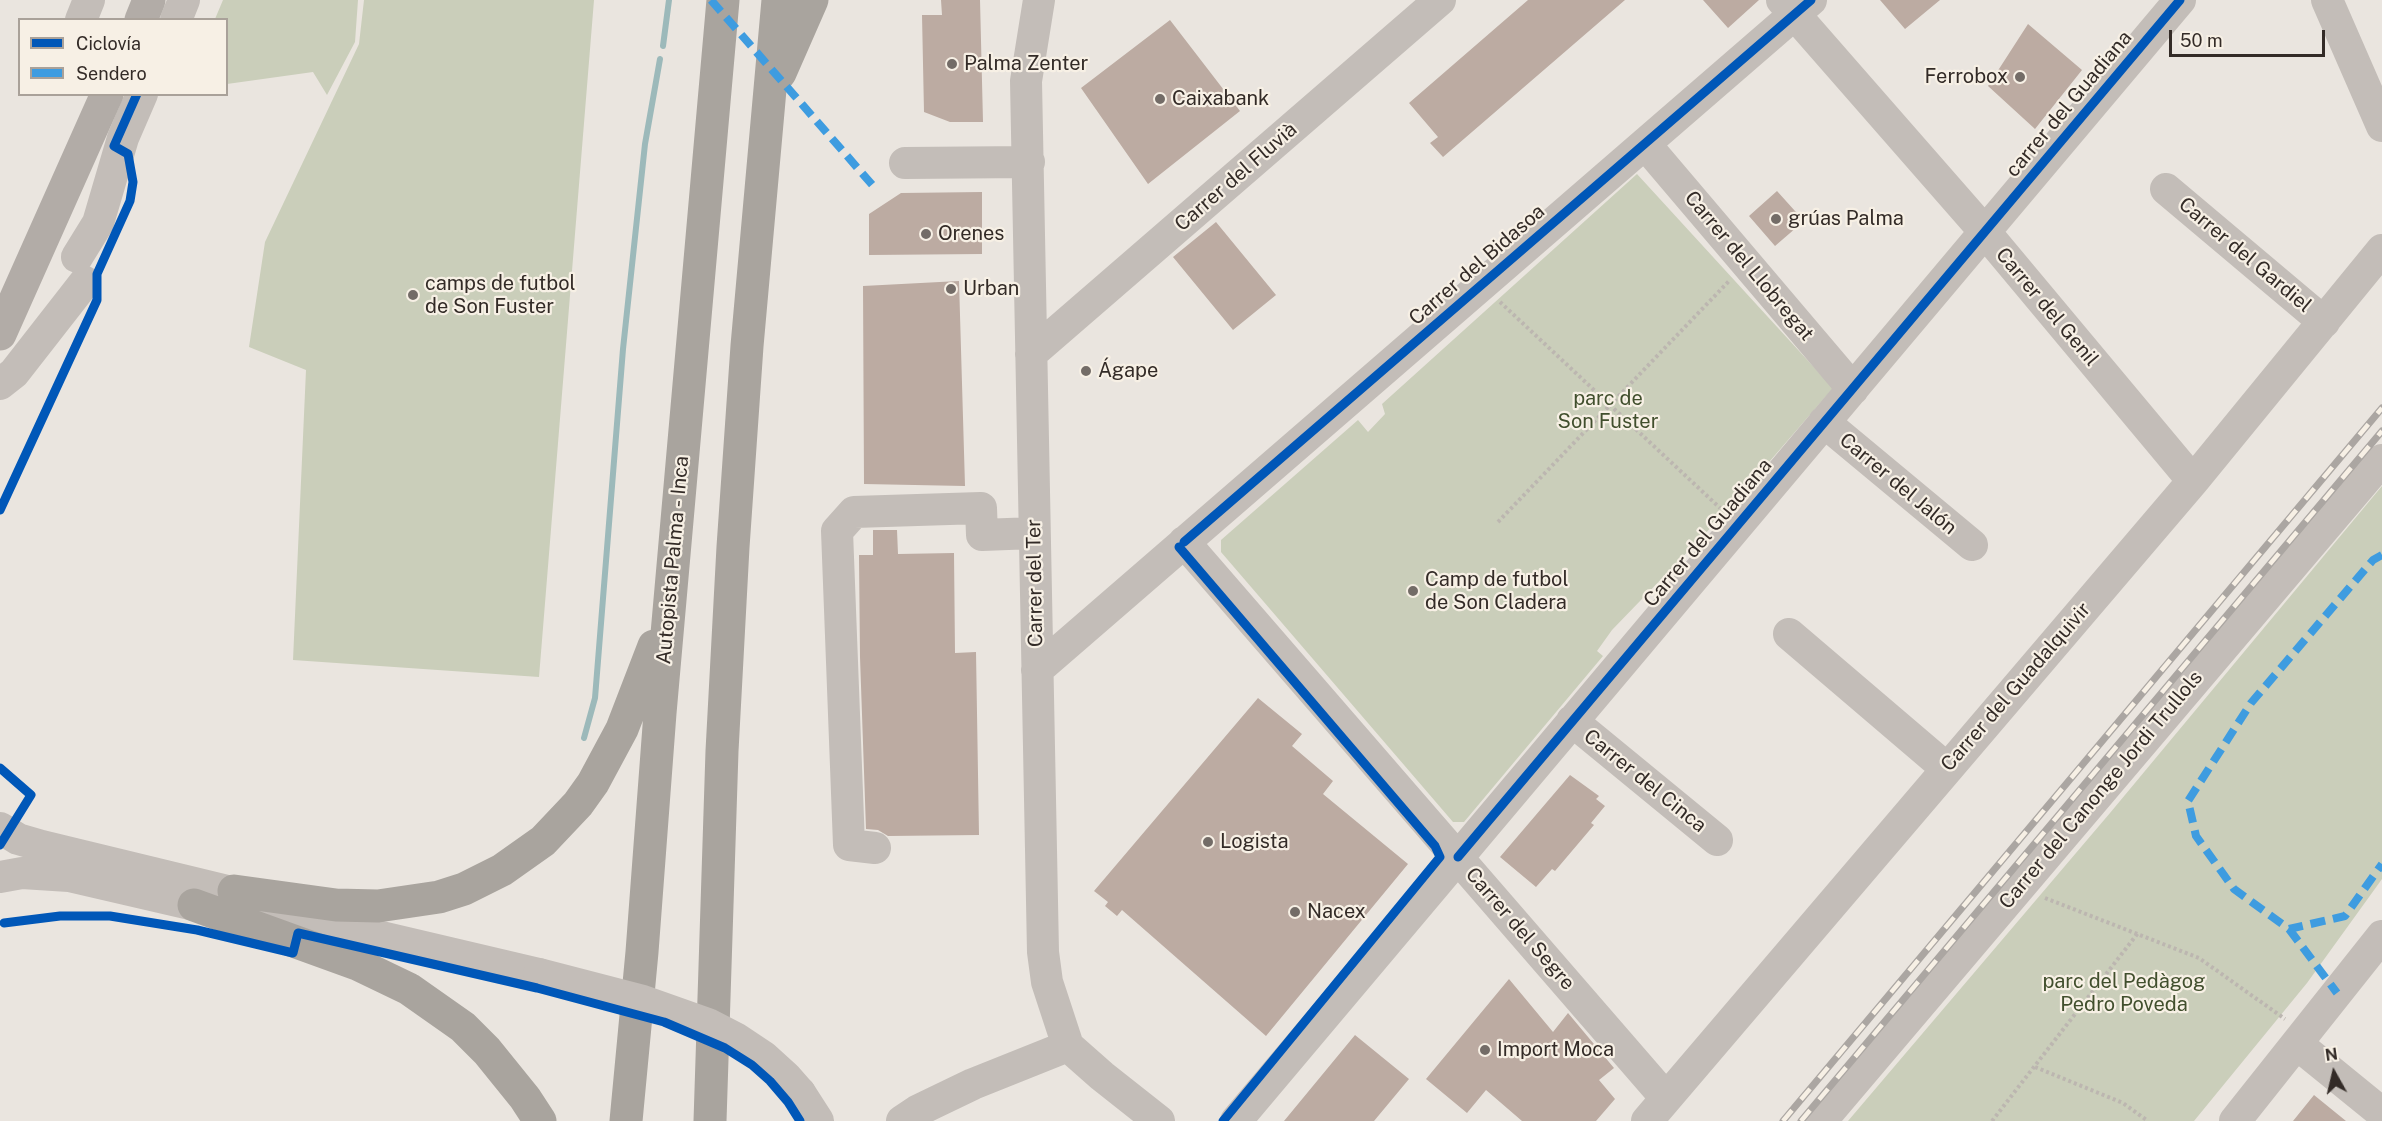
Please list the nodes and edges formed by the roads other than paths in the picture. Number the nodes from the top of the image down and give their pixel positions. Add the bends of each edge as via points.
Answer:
1 (89, 0) edge
2 (149, 0) edge
3 (184, 0) edge
4 (723, 0) edge
5 (778, 0) edge
6 (812, 0) edge
7 (1039, 0) edge
8 (1440, 0) edge
9 (2180, 0) edge
10 (2327, 0) edge
11 (1796, 5) edge
12 (82, 18) edge
13 (142, 18) edge
14 (177, 18) edge
15 (106, 96) edge
16 (141, 96) edge
17 (769, 96) junction
18 (2382, 126) edge
19 (1645, 144) junction
20 (1029, 162) junction
21 (905, 163) dead end
22 (2166, 189) dead end
23 (56, 209) junction
24 (1985, 232) junction
25 (2382, 250) edge
26 (84, 279) junction
27 (2324, 322) junction
28 (0, 334) edge
29 (1031, 354) junction
30 (0, 384) edge
31 (1852, 389) junction
32 (1824, 422) junction
33 (2382, 460) edge
34 (2193, 481) junction
35 (1034, 533) junction
36 (1184, 542) junction
37 (1972, 545) dead end
38 (669, 605) junction
39 (1789, 634) dead end
40 (1036, 670) junction
41 (1572, 721) junction
42 (1947, 768) junction
43 (0, 828) edge
44 (1717, 840) dead end
45 (875, 848) dead end
46 (1458, 857) junction
47 (0, 877) edge
48 (234, 891) junction
49 (194, 905) junction
50 (318, 922) junction
51 (2382, 936) edge
52 (2301, 1038) junction
53 (1068, 1046) junction
54 (1656, 1110) edge
55 (2382, 1113) edge
56 (540, 1121) edge
57 (626, 1121) edge
58 (710, 1121) edge
59 (818, 1121) edge
60 (902, 1121) edge
61 (1159, 1121) edge
62 (1236, 1121) edge
63 (1821, 1121) edge
64 (2235, 1121) edge

1 - 12 street
2 - 13 main road
3 - 14 street
4 - 38 highway, Autopista Palma - Inca
5 - 17 highway
6 - 17 highway
7 - 20 street, Carrer del Ter via 1026,81
8 - 29 street, Carrer del Fluvià
9 - 24 street, carrer del Guadiana
10 - 18 street
11 - 19 street, Carrer del Bidasoa
11 - 24 street, Carrer del Genil
15 - 23 main road
16 - 26 street via 123,138
17 - 58 highway via 732,547
19 - 31 street, Carrer del Llobregat
19 - 36 street, Carrer del Bidasoa
20 - 21 street
20 - 29 street, Carrer del Ter
22 - 27 street, Carrer del Gardiel
23 - 26 street
23 - 28 main road
24 - 31 street, Carrer del Guadiana
24 - 34 street, Carrer del Genil
25 - 27 street, Carrer del Guadalquivir
26 - 30 street via 14,373
27 - 34 street, Carrer del Guadalquivir
29 - 35 street, Carrer del Ter
31 - 32 street, Carrer del Guadiana
32 - 37 street, Carrer del Jalón
32 - 41 street, Carrer del Guadiana
33 - 63 street, Carrer del Canonge Jordi Trullols
34 - 42 street, Carrer del Guadalquivir
35 - 40 street, Carrer del Ter
35 - 45 street via 982,535 981,508 854,512 837,531 849,845
36 - 40 street, Carrer del Bidasoa
36 - 46 street, Carrer del Segre
38 - 48 highway via 633,704 604,765 561,823 502,870 448,894 388,906 336,905
38 - 57 highway, Autopista Palma - Inca
39 - 42 street
40 - 53 street, Carrer del Ter via 1043,952 1047,982
41 - 44 street, Carrer del Cinca
41 - 46 street, Carrer del Guadiana
42 - 54 street, Carrer del Guadalquivir
43 - 48 street via 18,839 42,846
46 - 54 street, Carrer del Segre
46 - 62 street, Carrer del Guadiana
47 - 49 street via 22,873 69,876
48 - 50 street
49 - 50 street
49 - 56 highway via 357,964 409,989 463,1027 487,1051
50 - 59 street, bridge via 539,974 658,1006 708,1024 764,1057 800,1093
51 - 52 street
52 - 55 street
52 - 64 street
53 - 60 street via 974,1084
53 - 61 street

